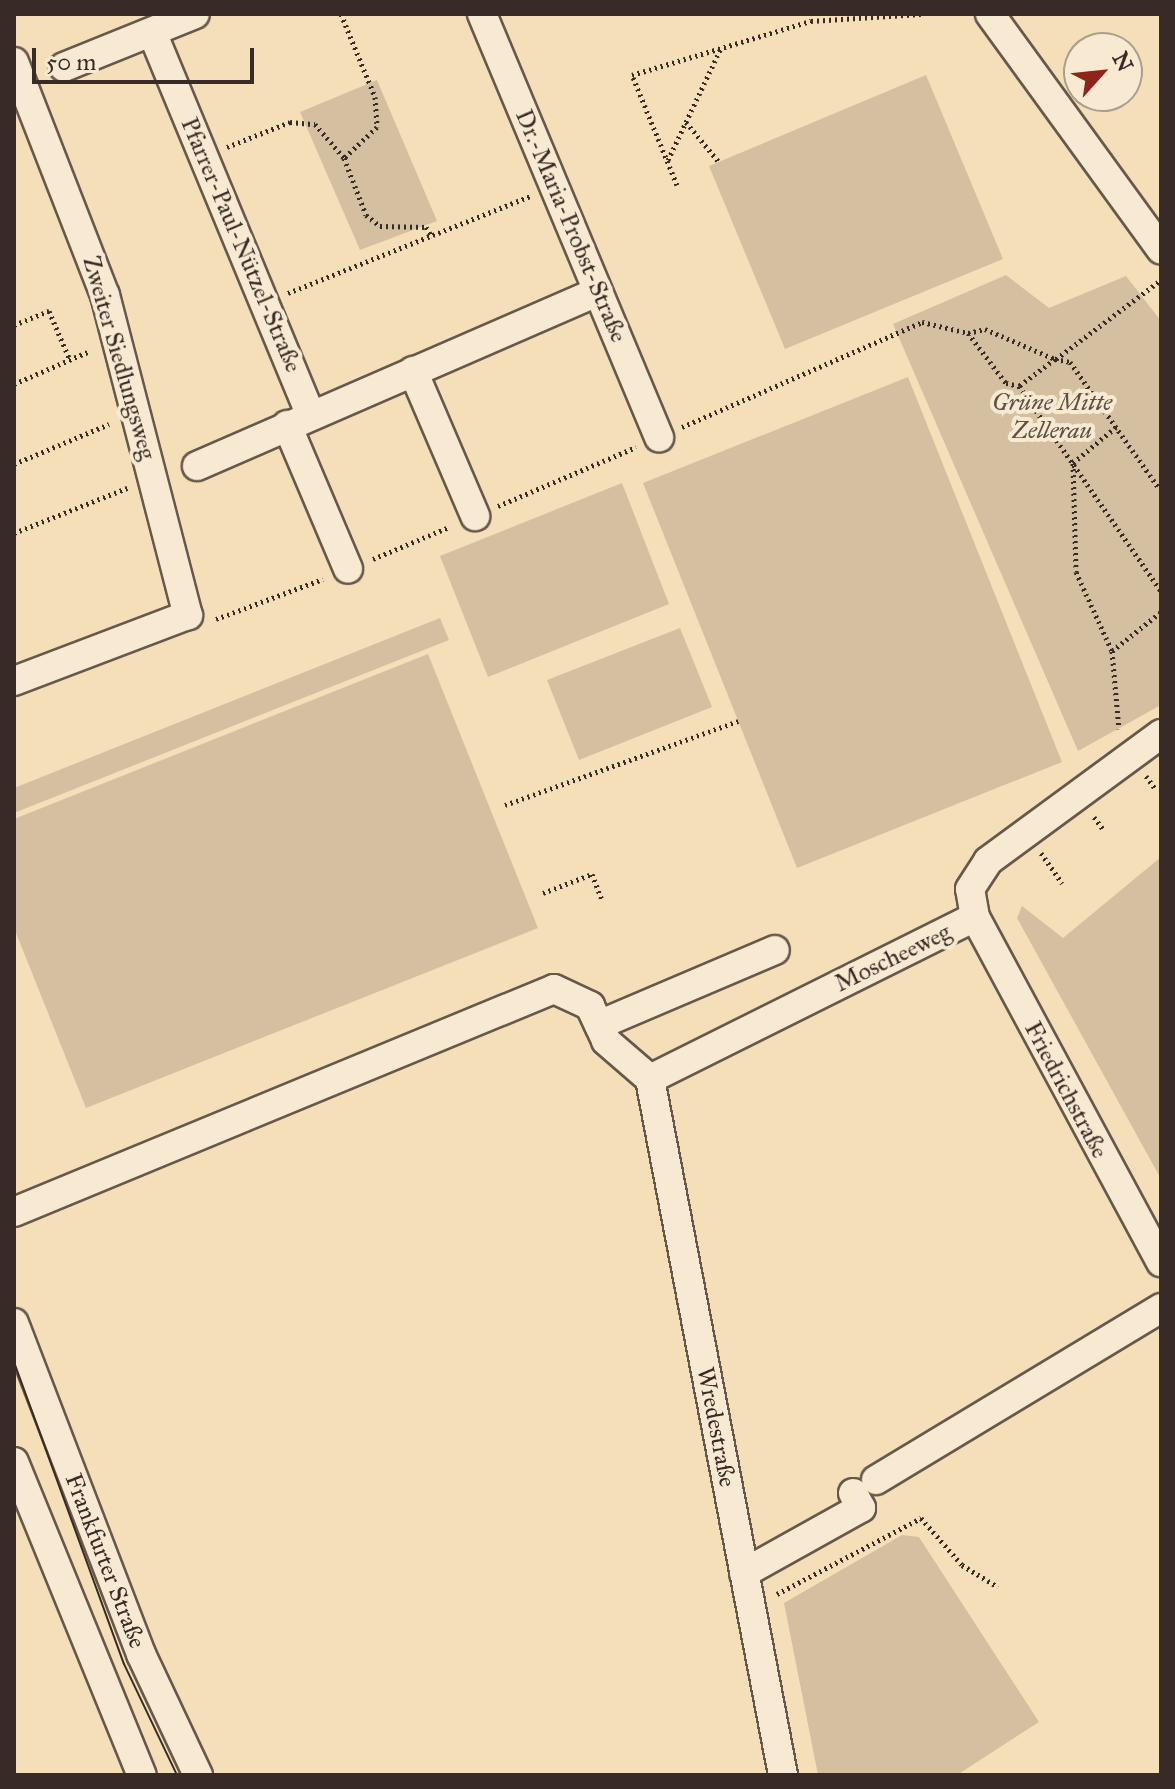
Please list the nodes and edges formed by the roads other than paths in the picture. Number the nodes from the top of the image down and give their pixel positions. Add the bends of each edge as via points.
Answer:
1 (195, 14) edge
2 (482, 14) edge
3 (990, 14) edge
4 (152, 32) junction
5 (14, 62) edge
6 (64, 67) dead end
7 (26, 124) edge
8 (1161, 249) edge
9 (598, 292) junction
10 (413, 371) junction
11 (299, 420) junction
12 (659, 437) road end
13 (197, 466) dead end
14 (475, 516) road end
15 (348, 569) road end
16 (14, 681) edge
17 (1161, 734) edge
18 (975, 917) junction
19 (775, 950) dead end
20 (599, 1025) junction
21 (650, 1079) junction
22 (14, 1212) edge
23 (1161, 1262) edge
24 (1161, 1308) edge
25 (16, 1337) edge
26 (14, 1462) edge
27 (744, 1573) junction
28 (142, 1775) edge
29 (198, 1775) edge
30 (783, 1775) edge

1 - 4 street
2 - 9 street, Dr.-Maria-Probst-Straße
3 - 8 street
4 - 6 street
4 - 11 street, Pfarrer-Paul-Nützel-Straße via 265,302
5 - 7 street, Zweiter Siedlungsweg
7 - 16 street, Zweiter Siedlungsweg via 117,339 188,615
9 - 10 street
9 - 12 street, Dr.-Maria-Probst-Straße
10 - 11 street
10 - 14 street
11 - 13 street
11 - 15 street, Pfarrer-Paul-Nützel-Straße
17 - 18 street, Moscheeweg via 988,861 970,889
18 - 21 street, Moscheeweg
18 - 23 street, Friedrichstraße
19 - 20 street
20 - 21 street via 606,1041
20 - 22 street via 590,1006 554,989
21 - 27 street, Wredestraße
24 - 27 street via 864,1487 861,1508
25 - 29 street, Frankfurter Straße via 141,1654
26 - 28 street, Frankfurter Straße
27 - 30 street, Wredestraße

